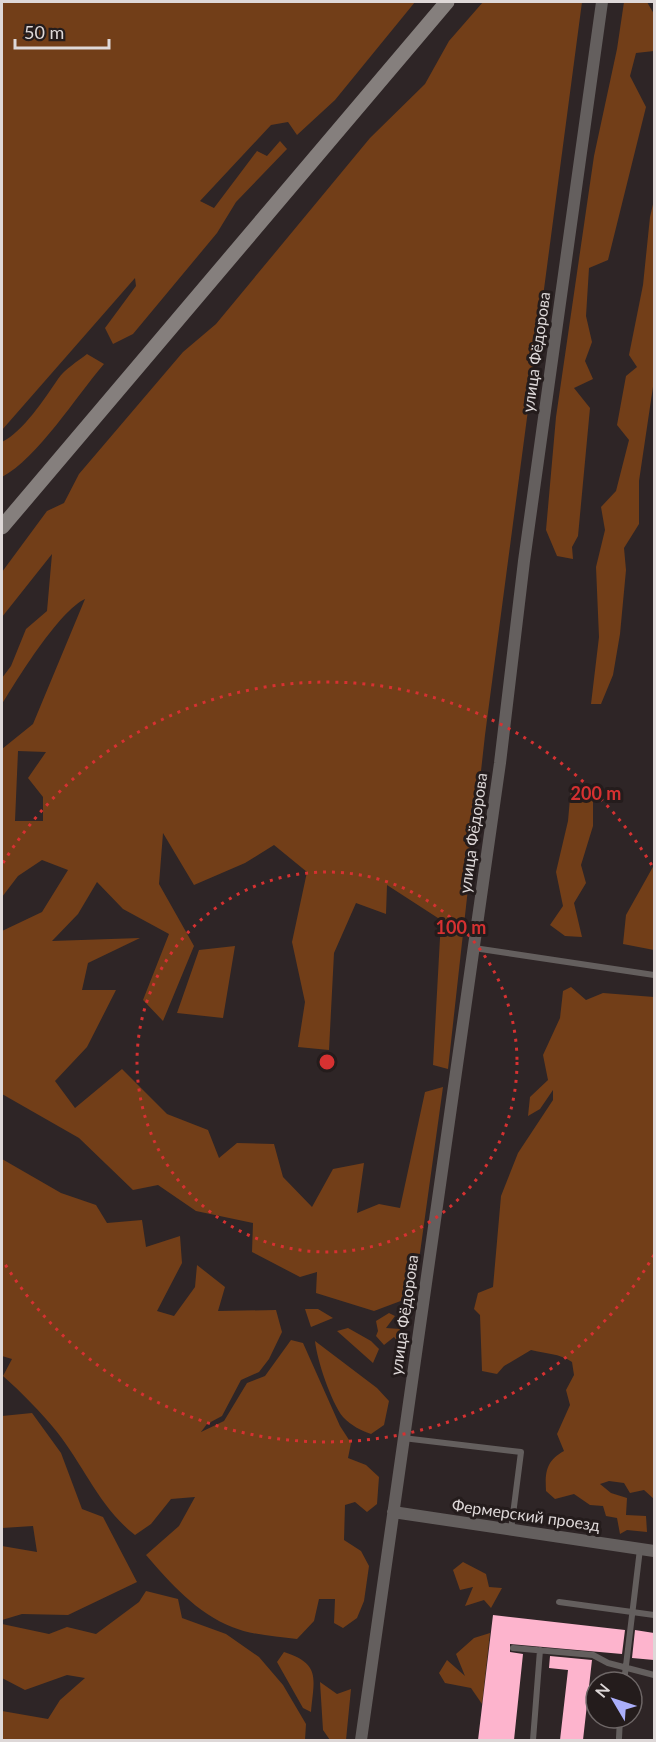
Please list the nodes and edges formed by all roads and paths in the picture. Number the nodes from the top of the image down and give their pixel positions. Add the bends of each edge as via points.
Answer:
1 (447, 2) edge
2 (602, 2) edge
3 (2, 527) edge
4 (473, 948) junction
5 (654, 975) edge
6 (403, 1438) junction
7 (393, 1512) junction
8 (511, 1530) junction
9 (640, 1548) junction
10 (654, 1551) edge
11 (559, 1602) dead end
12 (631, 1612) junction
13 (654, 1615) edge
14 (513, 1648) dead end
15 (540, 1650) junction
16 (625, 1668) junction
17 (654, 1675) edge
18 (619, 1730) edge
19 (619, 1738) dead end
20 (361, 1740) edge
21 (533, 1740) edge

1 - 3 main road
2 - 4 street, улица Фёдорова
4 - 5 lane
4 - 6 street, улица Фёдорова
6 - 7 street, улица Фёдорова
6 - 8 lane via 521,1452
7 - 8 street, Фермерский проезд
7 - 20 street, улица Фёдорова
8 - 9 street, Фермерский проезд
9 - 10 street, Фермерский проезд
9 - 12 lane
11 - 12 lane
12 - 13 lane
12 - 16 lane
14 - 15 lane
15 - 16 lane via 593,1655
15 - 21 lane
16 - 17 lane
18 - 19 lane

